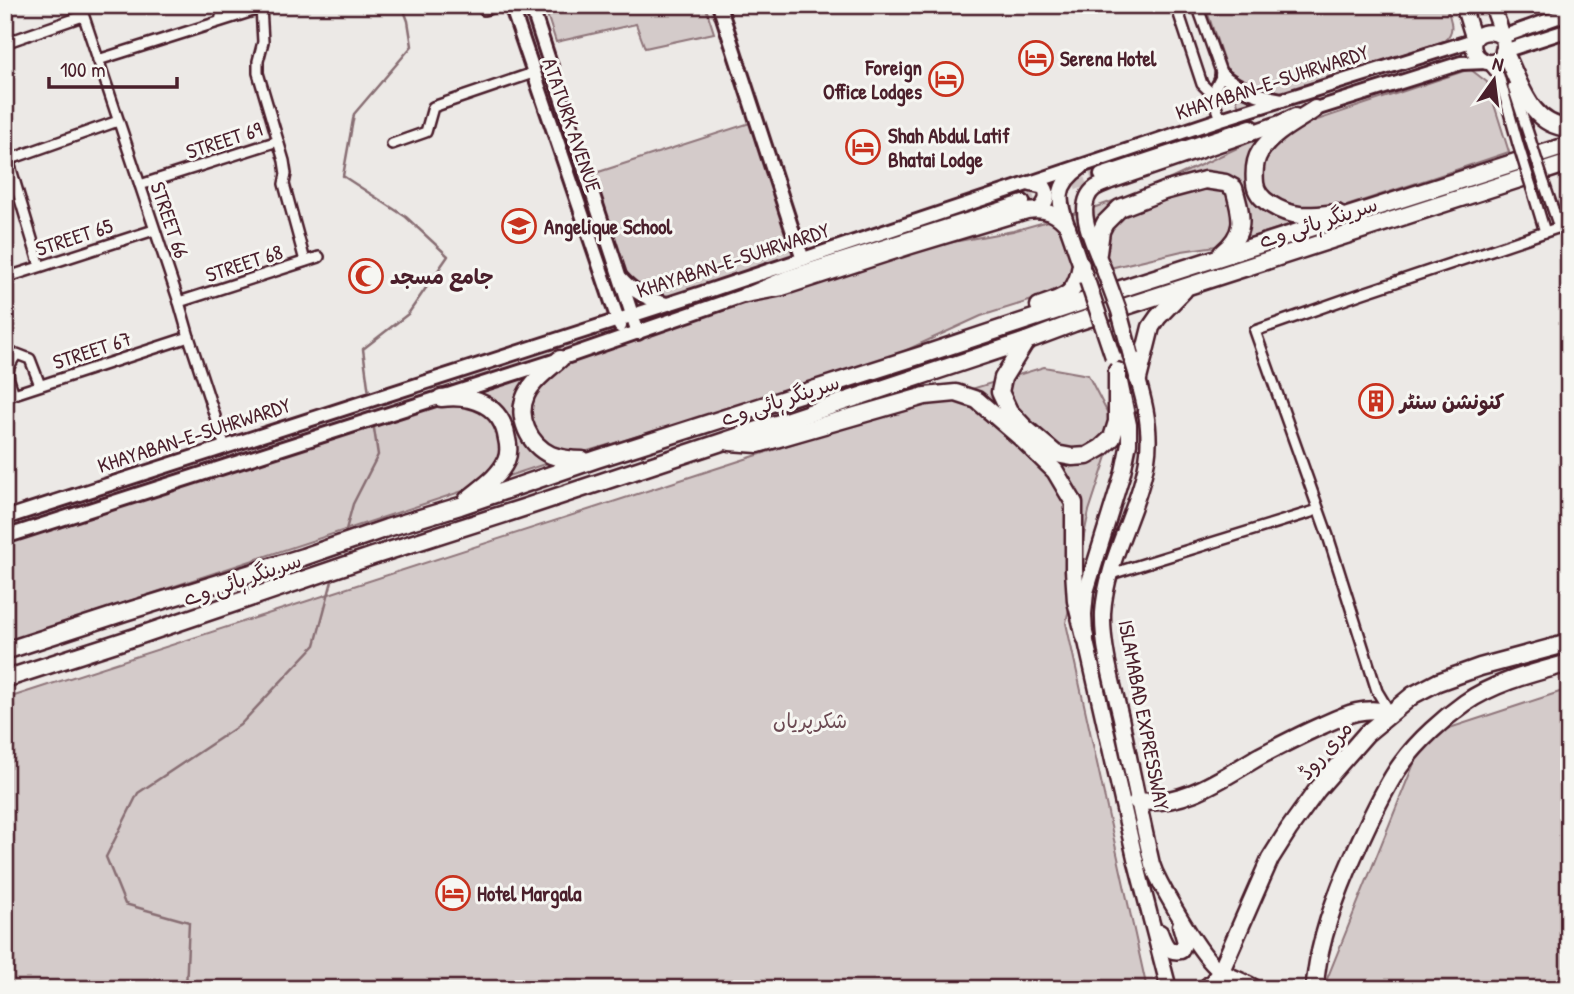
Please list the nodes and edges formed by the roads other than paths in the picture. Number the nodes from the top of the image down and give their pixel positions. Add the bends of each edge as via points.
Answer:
1 (80, 5) edge
2 (224, 5) edge
3 (483, 5) edge
4 (504, 5) edge
5 (511, 5) edge
6 (531, 5) edge
7 (719, 5) edge
8 (1176, 5) edge
9 (1197, 5) edge
10 (1463, 5) edge
11 (1492, 5) edge
12 (261, 6) edge
13 (1569, 13) edge
14 (83, 16) junction
15 (220, 22) junction
16 (1569, 30) edge
17 (1474, 40) junction
18 (5, 43) edge
19 (1503, 48) junction
20 (1431, 54) junction
21 (98, 60) junction
22 (1487, 62) junction
23 (1437, 70) junction
24 (533, 72) junction
25 (1222, 75) junction
26 (1212, 94) junction
27 (1284, 100) junction
28 (1307, 111) junction
29 (1221, 119) junction
30 (118, 121) junction
31 (1569, 128) edge
32 (278, 141) junction
33 (392, 144) dead end
34 (1569, 145) edge
35 (5, 149) edge
36 (7, 161) edge
37 (1569, 163) edge
38 (1081, 167) junction
39 (1106, 178) joint
40 (1031, 184) junction
41 (140, 185) junction
42 (1023, 201) tunnel mouth
43 (1373, 208) junction
44 (1039, 210) junction
45 (1569, 224) edge
46 (1068, 227) junction
47 (1559, 227) junction
48 (154, 230) junction
49 (1545, 232) junction
50 (1098, 253) junction
51 (319, 257) dead end
52 (1218, 257) junction
53 (803, 259) junction
54 (305, 261) junction
55 (40, 266) junction
56 (1084, 272) junction
57 (619, 275) junction
58 (5, 278) edge
59 (1188, 286) junction
60 (745, 295) junction
61 (180, 302) junction
62 (667, 304) junction
63 (632, 316) junction
64 (618, 320) junction
65 (638, 333) junction
66 (189, 337) junction
67 (624, 337) junction
68 (1027, 341) junction
69 (928, 353) junction
70 (560, 359) junction
71 (1115, 364) junction
72 (1138, 379) junction
73 (40, 385) junction
74 (10, 395) edge
75 (440, 398) junction
76 (329, 414) junction
77 (329, 433) junction
78 (724, 441) junction
79 (225, 447) junction
80 (597, 459) junction
81 (460, 506) junction
82 (1318, 510) junction
83 (5, 518) edge
84 (5, 537) edge
85 (270, 567) junction
86 (1111, 574) junction
87 (292, 584) junction
88 (1085, 637) junction
89 (1569, 643) edge
90 (5, 651) edge
91 (5, 659) edge
92 (1569, 663) edge
93 (5, 673) edge
94 (5, 679) edge
95 (1390, 713) junction
96 (1137, 802) junction
97 (1168, 895) junction
98 (1146, 902) junction
99 (1221, 971) junction
100 (1170, 989) edge
101 (1205, 989) edge
102 (1257, 989) edge
103 (1314, 989) edge

1 - 14 street, STREET 66
2 - 15 street
3 - 4 street via 484,10
5 - 24 main road, ATATURK AVENUE
6 - 57 main road, ATATURK AVENUE
7 - 53 main road
8 - 26 street via 1202,84
9 - 25 street
10 - 17 main road
11 - 19 main road
12 - 15 street
12 - 32 street via 263,42 258,73
13 - 19 main road
14 - 18 street
14 - 21 street, STREET 66
15 - 21 street
16 - 19 main road
17 - 19 main road via 1490,31 1498,33
17 - 20 main road, KHAYABAN-E-SUHRWARDY
17 - 22 main road via 1478,57
19 - 22 main road via 1497,61
19 - 31 highway via 1534,111 1550,124
19 - 47 street, bridge
20 - 23 main road
20 - 27 main road, KHAYABAN-E-SUHRWARDY
21 - 30 street, STREET 66
22 - 23 main road, KHAYABAN-E-SUHRWARDY
22 - 49 street, bridge via 1499,76
23 - 28 main road, KHAYABAN-E-SUHRWARDY
24 - 33 street via 433,107 426,132
24 - 64 main road, ATATURK AVENUE
25 - 26 street
25 - 27 main road via 1247,91
26 - 29 street
27 - 29 main road, KHAYABAN-E-SUHRWARDY
28 - 39 main road, KHAYABAN-E-SUHRWARDY
28 - 43 highway via 1259,153 1253,170 1263,200 1296,215
29 - 38 main road, KHAYABAN-E-SUHRWARDY
30 - 36 street
30 - 41 street, STREET 66
32 - 41 street, STREET 69
32 - 54 street via 284,184
34 - 43 highway, سرینگر ہائی وے
35 - 36 street
36 - 55 street
37 - 59 highway, سرینگر ہائی وے
38 - 40 main road, KHAYABAN-E-SUHRWARDY
38 - 46 main road, ISLAMABAD EXPRESSWAY via 1059,194
39 - 50 main road, ISLAMABAD EXPRESSWAY via 1093,189 1084,211
40 - 44 main road via 1046,190 1046,201
40 - 53 main road, KHAYABAN-E-SUHRWARDY
41 - 48 street, STREET 66
42 - 60 main road, KHAYABAN-E-SUHRWARDY via 787,277
43 - 52 highway, سرینگر ہائی وے
44 - 46 main road via 1053,213
44 - 60 main road via 782,288
45 - 47 street
46 - 56 main road, ISLAMABAD EXPRESSWAY
47 - 49 street
48 - 55 street, STREET 65
48 - 61 street, STREET 66
49 - 82 street via 1255,331
50 - 52 highway via 1101,231 1120,208 1205,180 1234,188 1241,216 1240,232
50 - 72 main road, ISLAMABAD EXPRESSWAY, bridge
51 - 54 street, STREET 68
52 - 69 highway, سرینگر ہائی وے
53 - 62 main road, KHAYABAN-E-SUHRWARDY
54 - 61 street, STREET 68
55 - 58 street, STREET 65
56 - 69 highway via 1066,295 959,333
56 - 71 main road, ISLAMABAD EXPRESSWAY, bridge
57 - 62 main road via 635,291
57 - 63 main road, ATATURK AVENUE
59 - 68 highway, سرینگر ہائی وے
59 - 72 highway via 1151,327
60 - 65 main road, KHAYABAN-E-SUHRWARDY
61 - 66 street, STREET 66
62 - 63 main road, KHAYABAN-E-SUHRWARDY
63 - 64 main road, KHAYABAN-E-SUHRWARDY
63 - 65 main road, ATATURK AVENUE
64 - 67 main road, ATATURK AVENUE
64 - 76 main road, KHAYABAN-E-SUHRWARDY
65 - 67 main road, KHAYABAN-E-SUHRWARDY
66 - 73 street, STREET 67
66 - 79 street, STREET 66
67 - 70 main road, KHAYABAN-E-SUHRWARDY
68 - 71 highway via 1003,378 1000,392 1009,411 1056,454 1087,456 1112,438 1117,422
68 - 78 highway, سرینگر ہائی وے
69 - 80 highway, سرینگر ہائی وے
70 - 75 main road, KHAYABAN-E-SUHRWARDY
70 - 80 highway via 529,390 523,406 528,435 550,455
71 - 88 main road, ISLAMABAD EXPRESSWAY via 1127,408 1129,443 1086,592
72 - 86 main road, ISLAMABAD EXPRESSWAY via 1148,431 1147,460
73 - 74 street, STREET 67
73 - 74 street via 30,359 17,354 7,373
75 - 77 main road, KHAYABAN-E-SUHRWARDY
75 - 81 highway via 463,397 485,405 506,433 508,456 497,475
76 - 77 main road
76 - 79 main road, KHAYABAN-E-SUHRWARDY
77 - 84 main road, KHAYABAN-E-SUHRWARDY
78 - 87 highway, سرینگر ہائی وے
78 - 88 highway via 758,444 925,396 956,393 977,400 1055,471 1074,503 1073,570
79 - 83 main road, KHAYABAN-E-SUHRWARDY
80 - 81 highway, سرینگر ہائی وے
81 - 85 highway, سرینگر ہائی وے
82 - 86 street
82 - 95 street via 1377,691
85 - 87 highway via 243,581 130,618 127,628 136,631 269,587
85 - 90 highway, سرینگر ہائی وے
86 - 96 main road, ISLAMABAD EXPRESSWAY via 1103,615 1105,648
87 - 94 highway, سرینگر ہائی وے
88 - 98 main road, ISLAMABAD EXPRESSWAY
89 - 95 highway, مری روڈ via 1438,682
91 - 93 highway via 103,627 112,633 109,640
92 - 103 highway via 1488,689 1425,736 1403,761 1382,796 1334,905
95 - 96 highway via 1367,709 1341,717 1190,795 1173,801
95 - 99 highway, مری روڈ via 1317,790 1289,829 1261,877
96 - 97 main road, ISLAMABAD EXPRESSWAY via 1152,864
97 - 98 main road via 1185,937 1181,951 1165,945
97 - 99 main road, ISLAMABAD EXPRESSWAY via 1199,948
98 - 100 main road, ISLAMABAD EXPRESSWAY
99 - 101 highway, مری روڈ
99 - 102 main road, ISLAMABAD EXPRESSWAY

